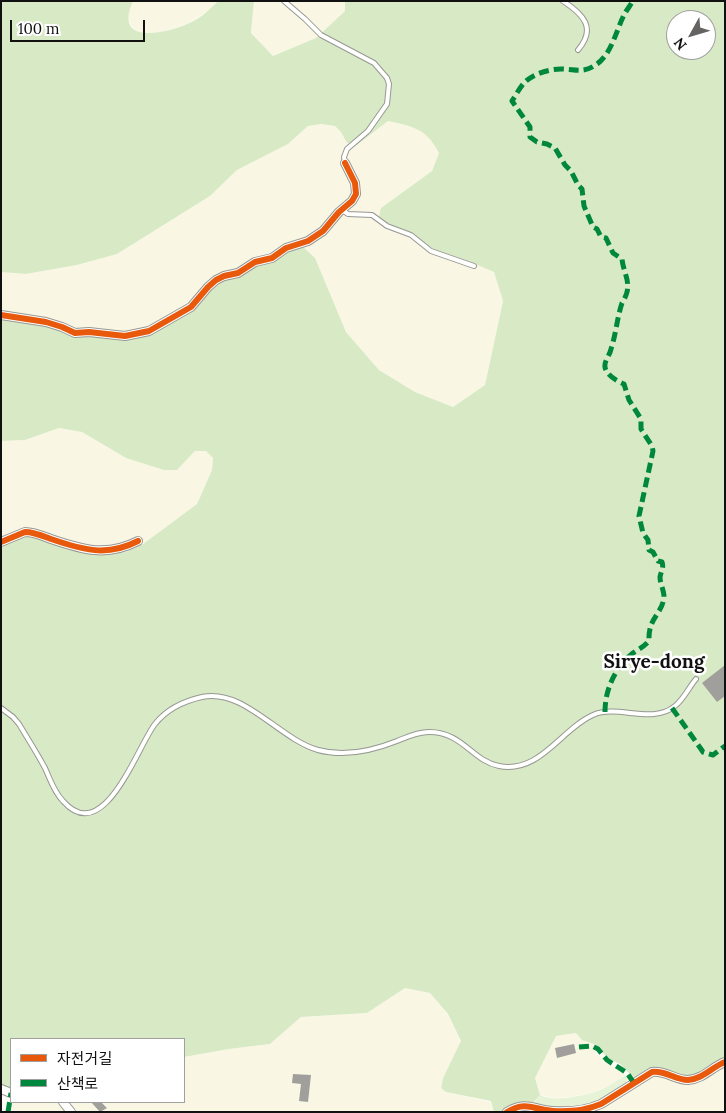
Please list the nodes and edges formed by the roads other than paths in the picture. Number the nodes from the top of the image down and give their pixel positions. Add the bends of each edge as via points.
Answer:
1 (284, 1) edge
2 (562, 1) edge
3 (578, 50) dead end
4 (344, 163) joint
5 (342, 210) junction
6 (474, 266) dead end
7 (1, 315) edge
8 (138, 541) dead end
9 (1, 542) edge
10 (696, 679) dead end
11 (1, 708) edge
12 (725, 1062) edge
13 (507, 1112) edge

1 - 4 lane via 322,35 374,63 387,78 387,104 368,131 347,149
2 - 3 lane via 586,23 587,35
4 - 5 street via 354,179 356,191 352,201
5 - 6 lane via 348,214 372,215 387,226 411,235 431,251
5 - 7 street via 312,239 220,278 191,307 143,333 120,337 75,333 46,322
8 - 9 street via 117,550 94,551 25,532
10 - 11 lane via 678,704 668,710 651,714 598,713 577,725 533,760 511,767 488,761 450,735 427,732 366,751 326,752 293,740 248,708 221,697 202,697 181,704 160,718 108,801 97,811 86,814 75,811 64,802 19,724
12 - 13 street via 694,1079 650,1073 592,1107 554,1111 525,1105

